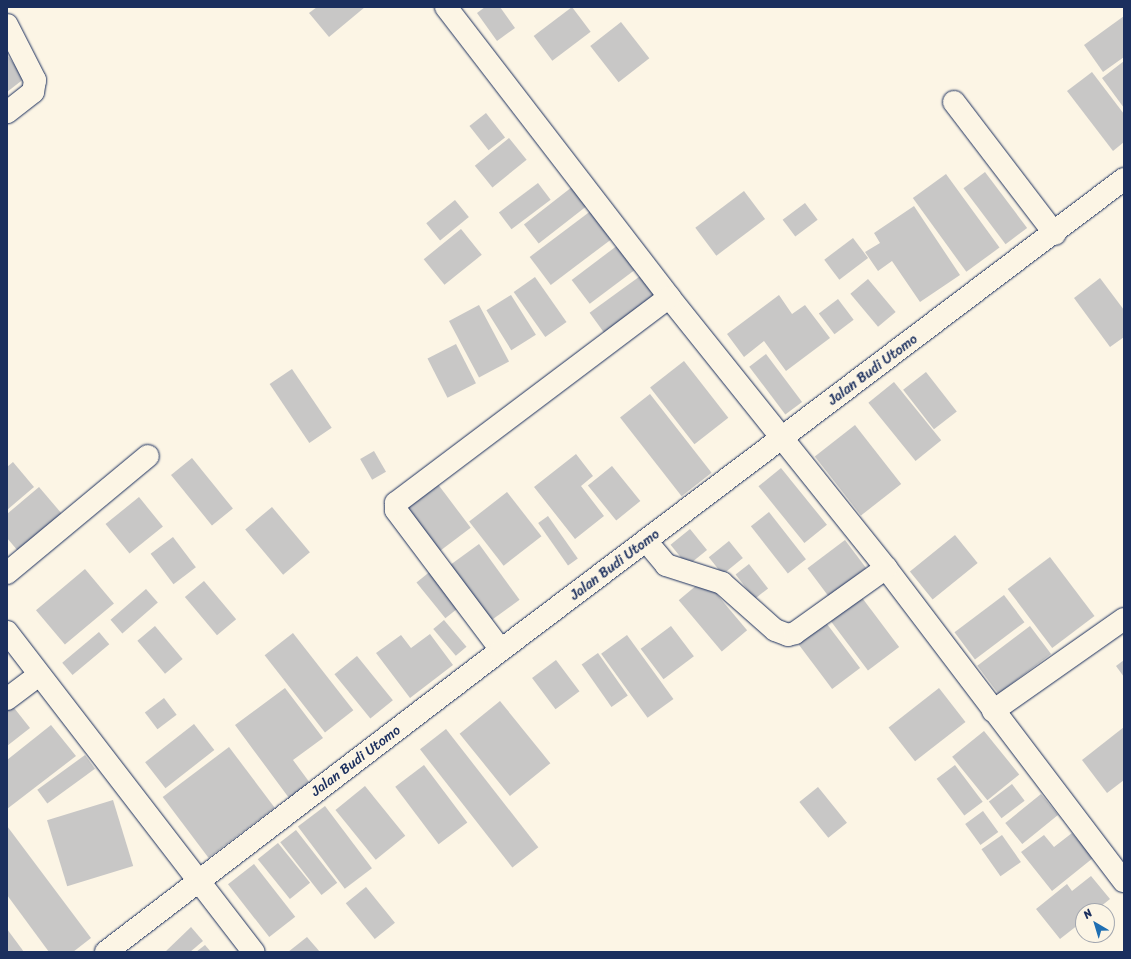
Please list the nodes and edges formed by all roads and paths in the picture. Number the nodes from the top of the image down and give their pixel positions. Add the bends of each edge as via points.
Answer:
1 (446, 7) edge
2 (7, 25) edge
3 (954, 102) dead end
4 (7, 112) edge
5 (1124, 179) edge
6 (1055, 234) junction
7 (669, 297) junction
8 (784, 437) junction
9 (148, 456) dead end
10 (647, 542) junction
11 (886, 568) junction
12 (7, 573) edge
13 (1124, 619) edge
14 (7, 632) edge
15 (501, 650) junction
16 (39, 675) junction
17 (7, 699) edge
18 (993, 711) junction
19 (1124, 881) edge
20 (197, 882) junction
21 (106, 952) edge
22 (253, 952) edge

1 - 7 street
2 - 4 street via 35,80 35,87 27,97
3 - 6 street
5 - 6 street, Jalan Budi Utomo
6 - 8 street, Jalan Budi Utomo
7 - 8 street
7 - 15 street via 396,503 396,510
8 - 10 street, Jalan Budi Utomo
8 - 11 street
9 - 12 street
10 - 11 street via 666,565 722,583 775,630 788,635 795,633
10 - 15 street, Jalan Budi Utomo
11 - 18 street
13 - 18 street
14 - 16 street
15 - 20 street, Jalan Budi Utomo
16 - 17 street
16 - 20 street
18 - 19 street
20 - 21 street, Jalan Budi Utomo
20 - 22 street

